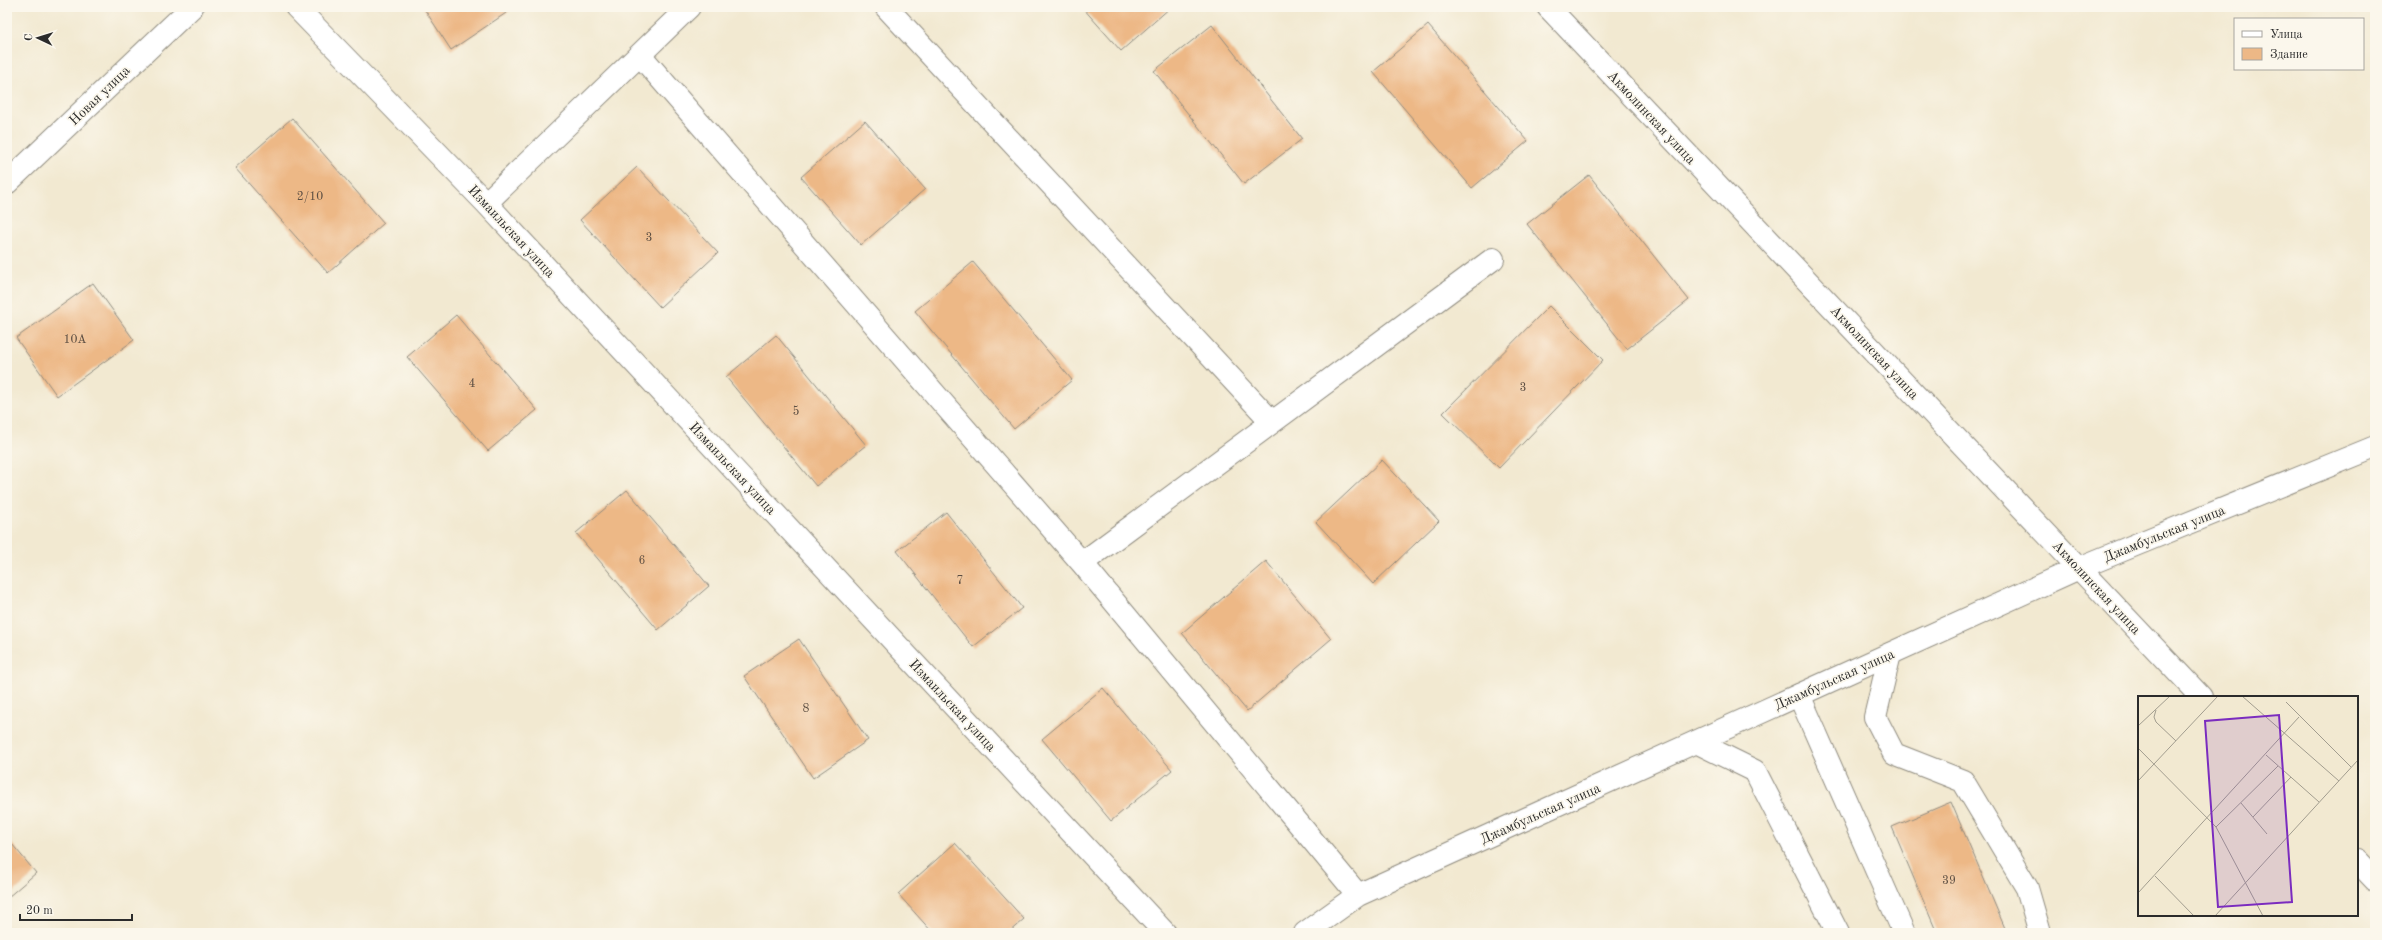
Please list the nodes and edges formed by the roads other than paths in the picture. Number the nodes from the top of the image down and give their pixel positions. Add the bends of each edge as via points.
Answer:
1 (192, 7) edge
2 (296, 7) edge
3 (689, 7) edge
4 (886, 7) edge
5 (1548, 7) edge
6 (640, 55) junction
7 (7, 183) edge
8 (486, 203) junction
9 (1493, 259) dead end
10 (1272, 422) junction
11 (2375, 447) edge
12 (1082, 563) junction
13 (2079, 568) junction
14 (1890, 654) junction
15 (1799, 695) junction
16 (2200, 696) edge
17 (1696, 742) junction
18 (2358, 862) edge
19 (2375, 880) edge
20 (1358, 896) junction
21 (1165, 933) edge
22 (1305, 933) edge
23 (1838, 933) edge
24 (1904, 933) edge
25 (2040, 933) edge

1 - 7 street, Новая улица
2 - 8 street, Измаильская улица
3 - 6 street
4 - 10 street
5 - 13 street, Акмолинская улица
6 - 8 street
6 - 12 street
8 - 21 street, Измаильская улица
9 - 10 street
10 - 12 street
11 - 13 street, Джамбульская улица
12 - 20 street
13 - 14 street, Джамбульская улица
13 - 16 street, Акмолинская улица
14 - 15 street, Джамбульская улица
14 - 25 street via 1875,717 1894,754 1963,781 2027,888
15 - 17 street, Джамбульская улица
15 - 24 street
17 - 20 street, Джамбульская улица
17 - 23 street via 1755,771
18 - 19 street
20 - 22 street, Джамбульская улица

